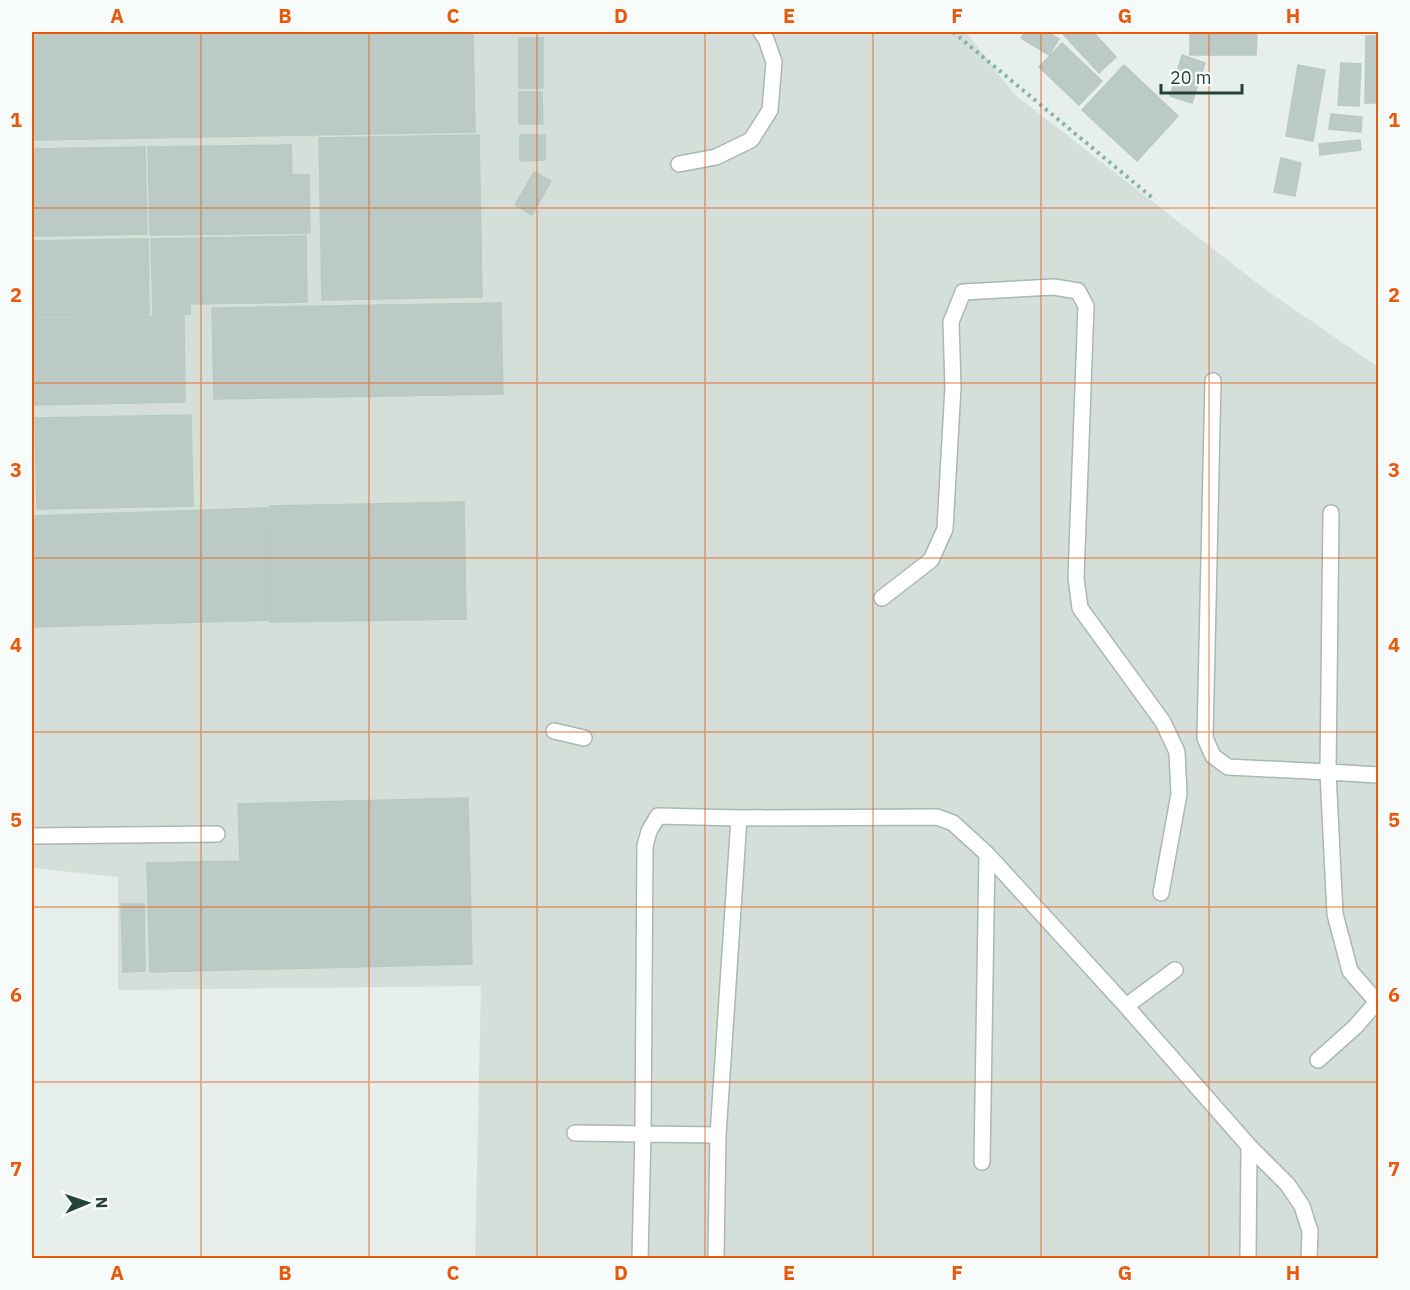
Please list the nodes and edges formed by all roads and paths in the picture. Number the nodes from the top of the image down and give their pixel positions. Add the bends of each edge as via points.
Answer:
1 (761, 32) edge
2 (953, 32) edge
3 (679, 164) dead end
4 (1155, 200) dead end
5 (1213, 381) dead end
6 (1331, 513) dead end
7 (882, 598) dead end
8 (554, 730) dead end
9 (584, 738) dead end
10 (1328, 772) junction
11 (1378, 775) edge
12 (739, 818) junction
13 (217, 834) dead end
14 (32, 836) edge
15 (987, 854) junction
16 (1161, 893) dead end
17 (1174, 970) dead end
18 (1378, 1002) edge
19 (1126, 1006) junction
20 (1318, 1060) dead end
21 (575, 1132) dead end
22 (643, 1133) junction
23 (718, 1135) junction
24 (1249, 1146) junction
25 (982, 1162) dead end
26 (640, 1258) edge
27 (716, 1258) edge
28 (1248, 1258) edge
29 (1309, 1258) edge

1 - 3 lane via 774,62 770,110 764,120 751,140 716,157
2 - 4 path
5 - 10 lane via 1204,738 1213,756 1228,766
6 - 10 lane
7 - 16 lane via 931,560 945,528 953,387 951,322 963,292 1054,287 1078,291 1086,306 1077,588 1080,608 1163,722 1177,752 1179,794
8 - 9 lane
10 - 11 lane
10 - 18 lane via 1335,914 1350,971
12 - 15 lane via 938,817 953,823
12 - 22 lane via 658,816 649,831 645,846
12 - 23 lane
13 - 14 lane
15 - 19 lane
15 - 25 lane
17 - 19 lane
18 - 20 lane
19 - 24 lane
21 - 22 lane
22 - 23 lane
22 - 26 lane
23 - 27 lane
24 - 28 lane
24 - 29 lane via 1288,1185 1302,1206 1310,1231

